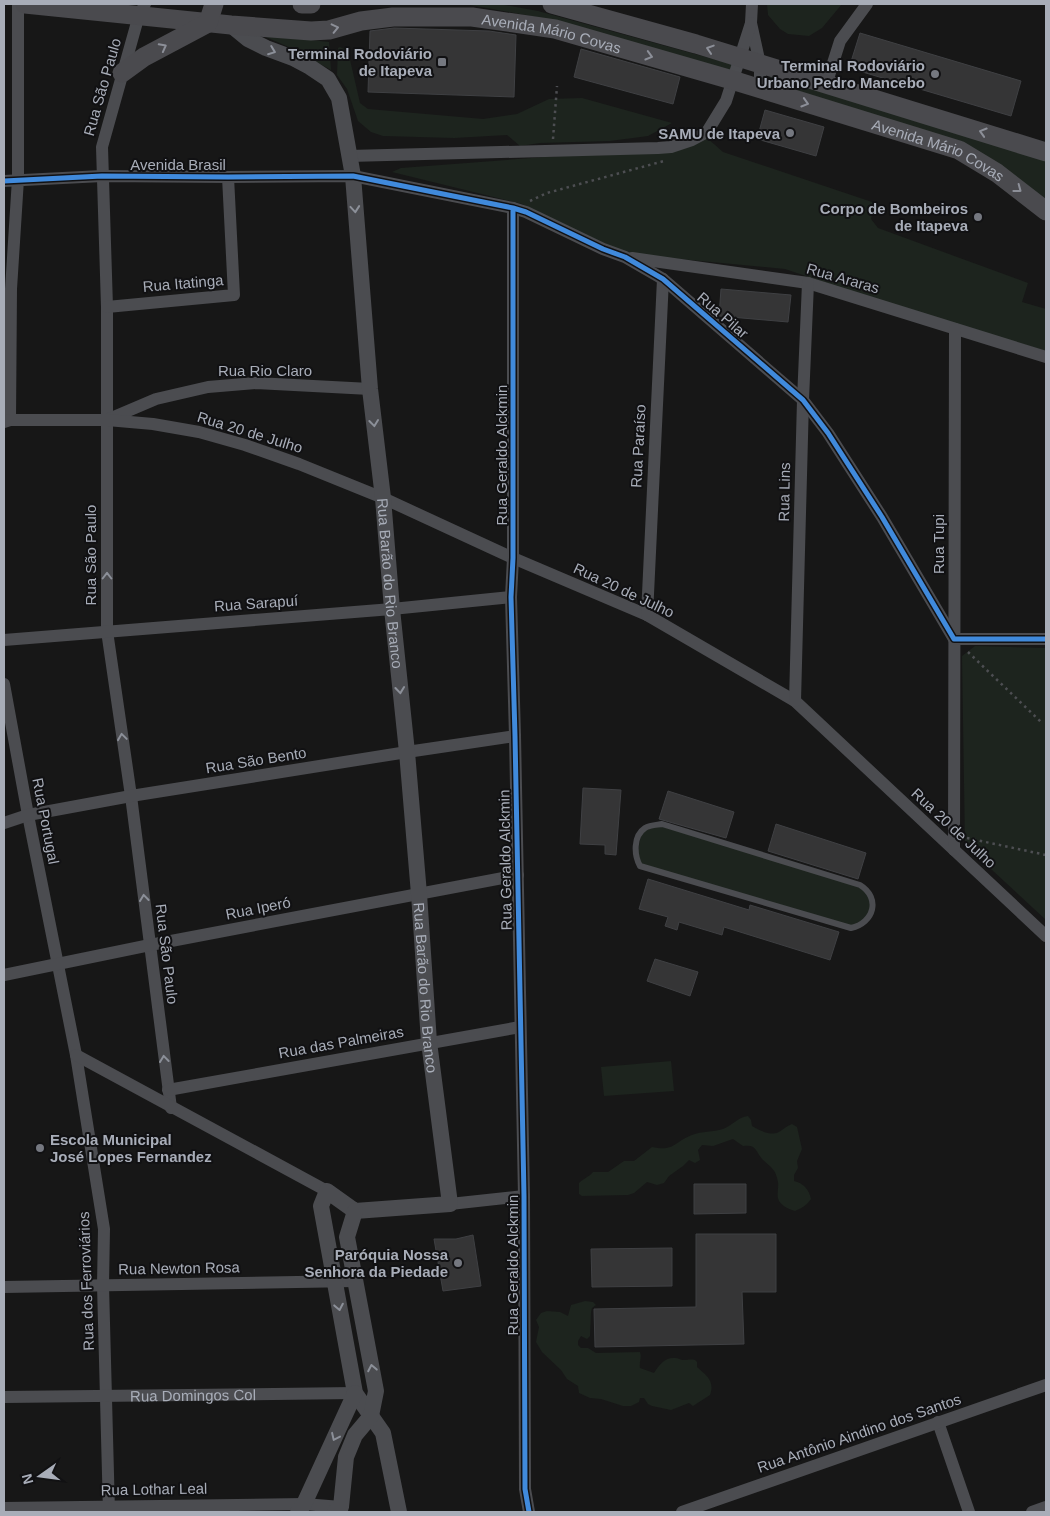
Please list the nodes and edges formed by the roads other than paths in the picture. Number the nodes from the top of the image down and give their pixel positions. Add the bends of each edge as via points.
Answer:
1 (18, 4) edge
2 (25, 4) edge
3 (214, 4) edge
4 (302, 4) edge
5 (310, 4) edge
6 (552, 4) edge
7 (752, 4) edge
8 (867, 4) edge
9 (142, 9) edge
10 (584, 9) edge
11 (208, 22) junction
12 (750, 23) junction
13 (231, 25) junction
14 (740, 58) junction
15 (760, 64) junction
16 (122, 73) junction
17 (732, 80) junction
18 (826, 85) junction
19 (760, 89) junction
20 (1046, 152) edge
21 (348, 156) junction
22 (102, 176) junction
23 (353, 176) junction
24 (228, 177) junction
25 (18, 179) junction
26 (4, 181) edge
27 (520, 210) junction
28 (1046, 211) edge
29 (625, 256) junction
30 (663, 279) junction
31 (808, 283) junction
32 (8, 289) edge
33 (107, 307) junction
34 (955, 329) junction
35 (1046, 357) edge
36 (370, 388) junction
37 (803, 400) junction
38 (107, 420) junction
39 (7, 421) edge
40 (384, 498) junction
41 (514, 558) junction
42 (511, 597) junction
43 (392, 609) junction
44 (646, 615) junction
45 (107, 632) junction
46 (954, 639) junction
47 (1046, 639) edge
48 (4, 640) edge
49 (4, 684) edge
50 (796, 701) junction
51 (516, 736) junction
52 (406, 752) junction
53 (131, 796) junction
54 (28, 815) junction
55 (4, 823) edge
56 (954, 850) junction
57 (518, 875) junction
58 (419, 894) junction
59 (838, 924) joint
60 (1046, 936) edge
61 (150, 945) junction
62 (57, 963) junction
63 (4, 975) edge
64 (520, 1027) junction
65 (429, 1042) junction
66 (76, 1055) junction
67 (168, 1090) junction
68 (171, 1108) junction
69 (327, 1192) junction
70 (524, 1196) junction
71 (450, 1204) junction
72 (355, 1210) junction
73 (355, 1281) junction
74 (334, 1282) junction
75 (104, 1285) junction
76 (4, 1287) edge
77 (1046, 1385) edge
78 (356, 1393) junction
79 (4, 1397) edge
80 (107, 1397) junction
81 (371, 1416) junction
82 (938, 1422) junction
83 (1046, 1507) edge
84 (4, 1508) edge
85 (301, 1508) edge
86 (109, 1509) edge
87 (339, 1510) edge
88 (399, 1512) edge
89 (529, 1512) edge
90 (682, 1512) edge
91 (969, 1512) edge
92 (1032, 1512) edge

1 - 25 street
2 - 9 main road, Avenida Mário Covas
3 - 11 main road
4 - 5 main road
6 - 10 main road, Avenida Mário Covas
7 - 12 street
8 - 18 street via 840,41
9 - 11 main road, Avenida Mário Covas
9 - 16 street, Rua São Paulo
14 -> 10 main road, Avenida Mário Covas
11 - 13 main road, Avenida Mário Covas
16 -> 11 main road via 144,57
12 - 14 street
12 - 15 street
13 -> 17 main road, Avenida Mário Covas via 311,31 393,17 472,17 555,29
13 -> 21 street, Rua Barão do Rio Branco via 248,39 293,58 328,79 339,98
14 - 15 main road, Avenida Mário Covas
14 - 17 street
15 - 18 main road, Avenida Mário Covas
15 - 19 street
16 - 22 street, Rua São Paulo via 102,147
17 - 19 main road, Avenida Mário Covas
17 - 21 street via 726,101 707,132 671,147
20 -> 18 main road, Avenida Mário Covas
19 -> 28 main road, Avenida Mário Covas via 959,150 997,173
21 - 23 street, Rua Barão do Rio Branco
22 - 24 street, Avenida Brasil
22 - 25 street, Avenida Brasil
22 - 33 street, Rua São Paulo
23 - 24 street, Avenida Brasil
23 - 27 street, Rua Pilar
23 -> 36 street, Rua Barão do Rio Branco
24 - 33 street, Rua Itatinga via 234,295
25 - 26 street, Avenida Brasil
25 - 32 street
27 - 29 street, Rua Pilar
27 - 41 street, Rua Geraldo Alckmin
29 - 30 street, Rua Pilar
29 - 31 street, Rua Araras
30 - 37 street, Rua Pilar
30 - 44 street, Rua Paraíso
31 - 34 street, Rua Araras
31 - 37 street, Rua Lins
32 - 39 street
33 - 38 street, Rua São Paulo
34 - 35 street, Rua Araras
34 - 46 street, Rua Tupi
36 - 38 street, Rua Rio Claro via 256,384 208,387 156,399
36 -> 40 street, Rua Barão do Rio Branco
37 - 46 street, Rua Pilar via 882,517
37 - 50 street, Rua Lins
38 - 39 street, Rua 20 de Julho
38 - 40 street, Rua 20 de Julho via 199,432 299,464
45 -> 38 street, Rua São Paulo
40 - 41 street, Rua 20 de Julho
40 - 43 street, Rua Barão do Rio Branco
41 - 42 street, Rua Geraldo Alckmin
41 - 44 street, Rua 20 de Julho
42 - 43 street, Rua Sarapuí
42 - 51 street, Rua Geraldo Alckmin
43 - 45 street, Rua Sarapuí
43 -> 52 street, Rua Barão do Rio Branco
44 - 50 street, Rua 20 de Julho
45 - 48 street, Rua Sarapuí
53 -> 45 street, Rua São Paulo
46 - 47 street
46 - 56 street, Rua Tupi
49 - 54 street, Rua Portugal
50 - 56 street, Rua 20 de Julho
51 - 52 street, Rua São Bento
51 - 57 street, Rua Geraldo Alckmin
52 - 53 street, Rua São Bento
52 - 58 street, Rua Barão do Rio Branco
53 - 54 street, Rua São Bento
61 -> 53 street, Rua São Paulo
54 - 55 street, Rua São Bento
54 - 62 street, Rua Portugal
56 - 60 street, Rua 20 de Julho
57 - 58 street, Rua Iperó
57 - 64 street, Rua Geraldo Alckmin
58 - 61 street, Rua Iperó
58 - 65 street, Rua Barão do Rio Branco
59 - 59 lane via 851,928 862,925 870,917 872,904 867,889 662,824 644,828 639,834 635,858 640,866
61 - 62 street, Rua Iperó
67 -> 61 street, Rua São Paulo
62 - 63 street, Rua Iperó
62 - 66 street, Rua dos Ferroviários
64 - 65 street, Rua das Palmeiras
64 - 70 street, Rua Geraldo Alckmin
65 - 67 street, Rua das Palmeiras
65 - 71 street, Rua Barão do Rio Branco
66 - 68 street
66 - 75 street, Rua dos Ferroviários via 104,1228
67 - 68 street, Rua São Paulo
68 - 69 street
69 - 72 street
69 - 74 street via 321,1206
70 - 71 street
70 - 89 street, Rua Geraldo Alckmin via 526,1489
71 - 72 street
72 - 73 street via 347,1237
73 - 74 street, Rua Newton Rosa
81 -> 73 street via 376,1391
74 - 75 street, Rua Newton Rosa
74 -> 78 street
75 - 76 street, Rua Newton Rosa
75 - 80 street, Rua dos Ferroviários
77 - 82 street, Rua Antônio Aindino dos Santos
78 - 80 street, Rua Domingos Col
78 - 81 street
78 -> 85 street
79 - 80 street, Rua Domingos Col
80 - 86 street, Rua dos Ferroviários
81 - 87 street via 355,1435 346,1456
81 - 88 street via 383,1433
82 - 90 street, Rua Antônio Aindino dos Santos
82 - 91 street
83 - 92 street
84 - 86 street, Rua Lothar Leal
85 - 86 street, Rua Lothar Leal
85 - 87 street, Rua Lothar Leal

